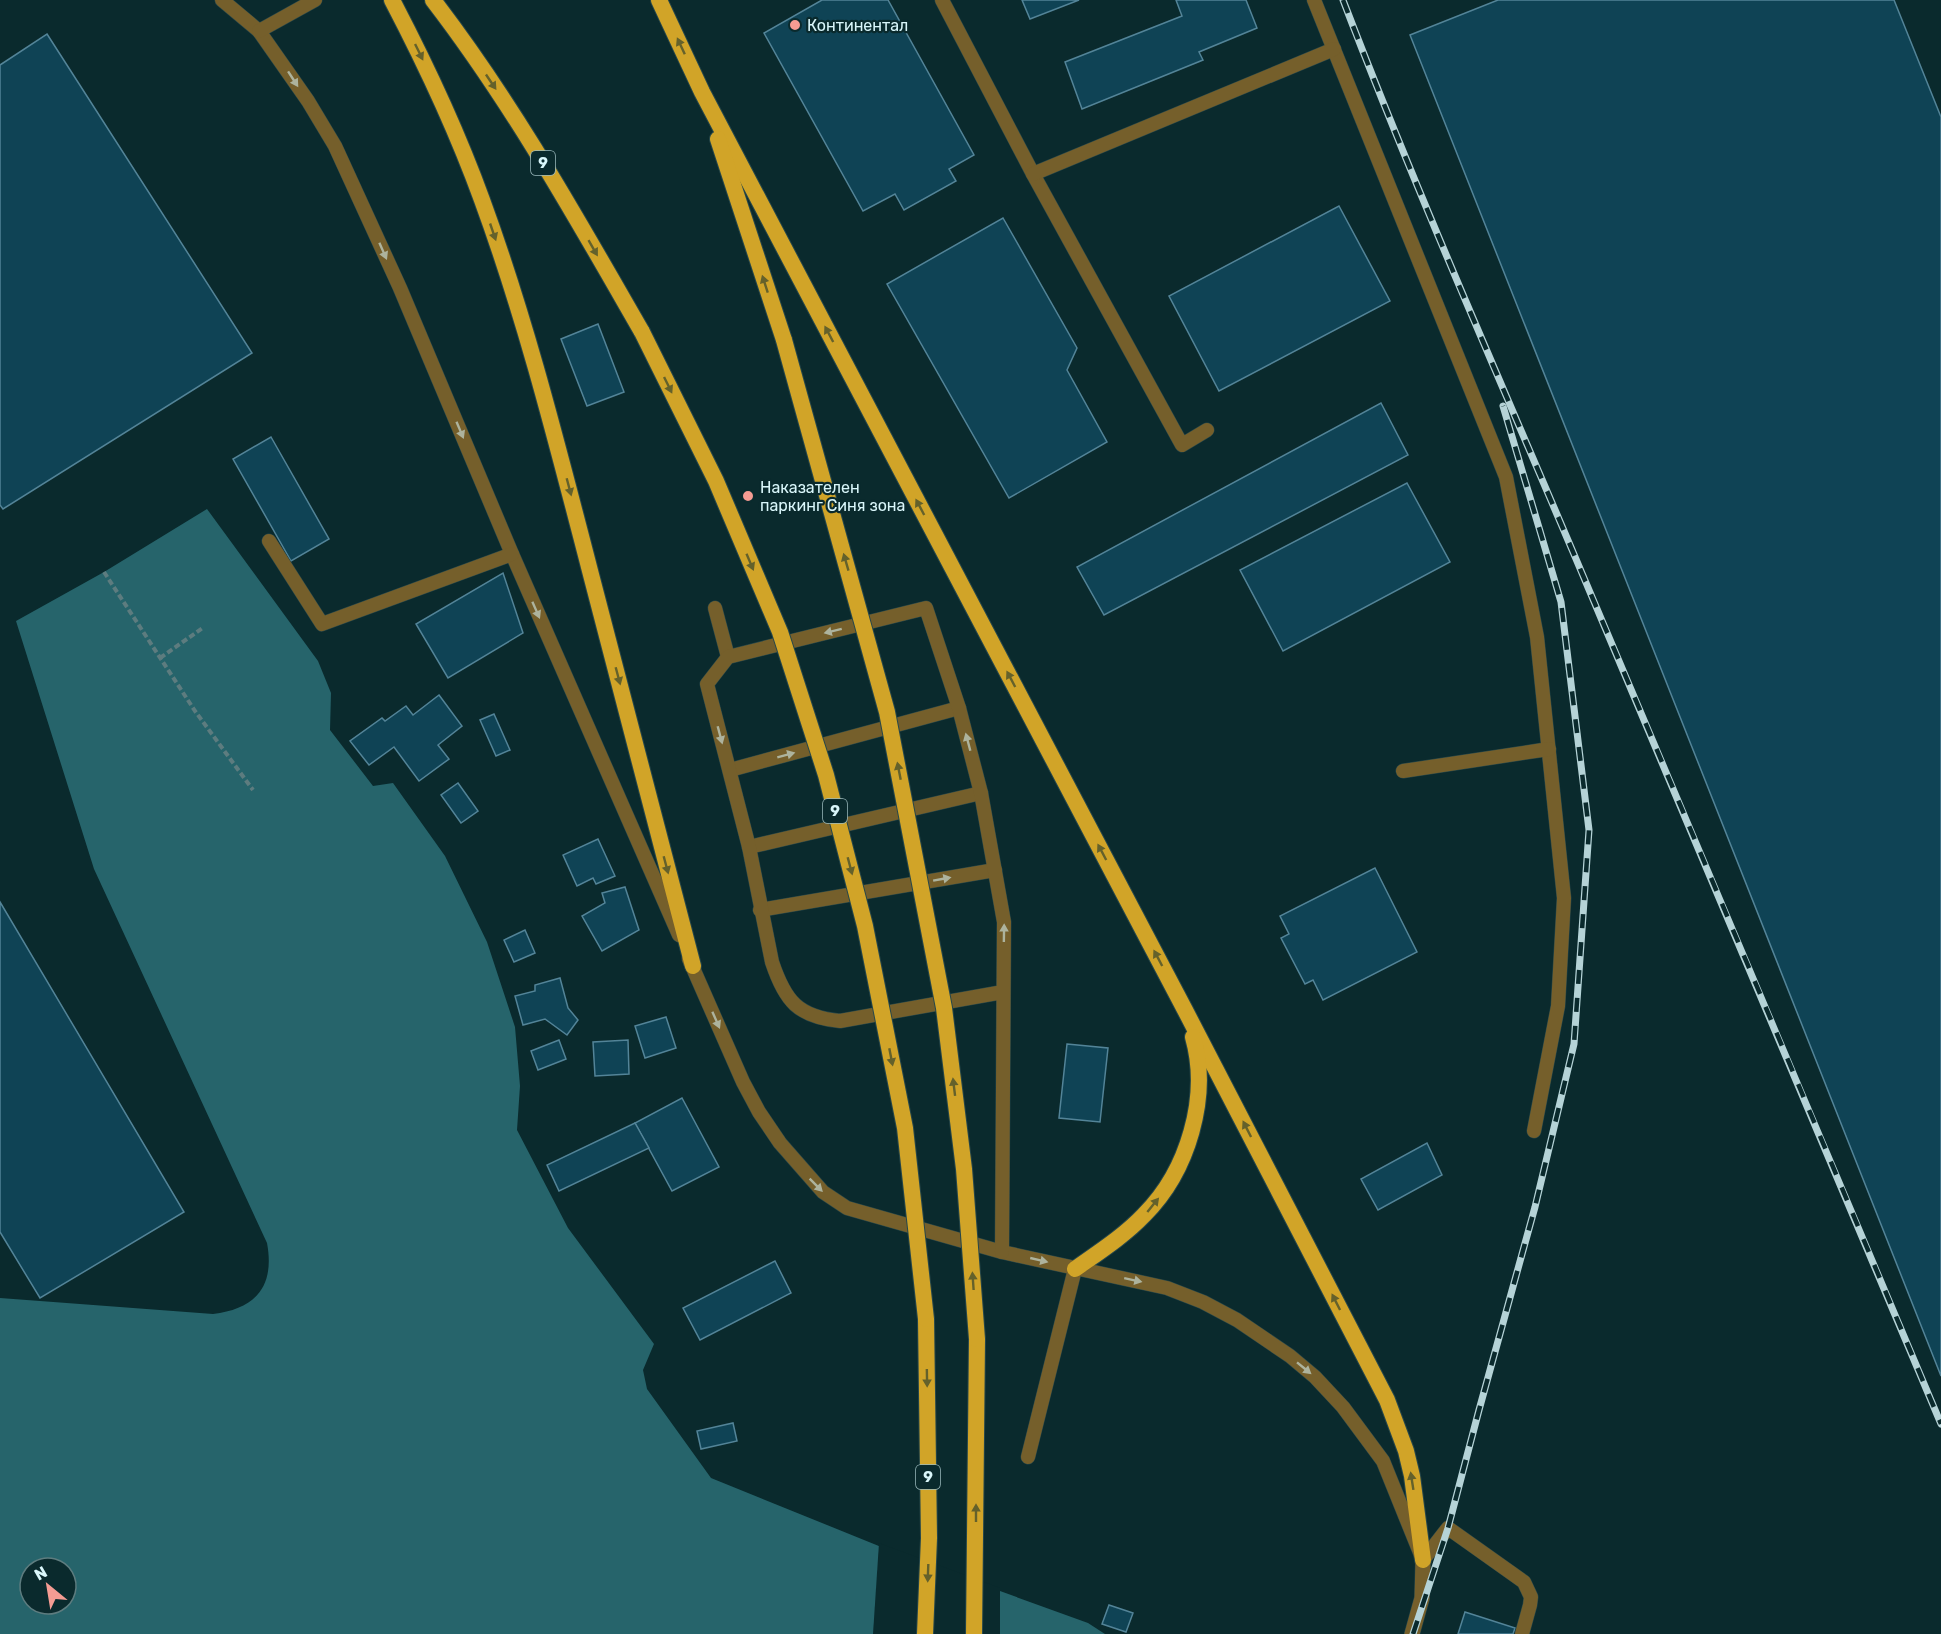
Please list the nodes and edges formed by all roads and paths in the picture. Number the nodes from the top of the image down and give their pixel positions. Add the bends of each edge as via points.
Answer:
1 (222, 0) edge
2 (315, 0) edge
3 (392, 0) edge
4 (433, 0) edge
5 (659, 0) edge
6 (942, 0) edge
7 (1314, 0) edge
8 (259, 31) junction
9 (1334, 49) junction
10 (702, 92) junction
11 (1033, 174) junction
12 (1207, 430) dead end
13 (269, 541) dead end
14 (512, 554) junction
15 (104, 572) dead end
16 (715, 608) dead end
17 (204, 627) dead end
18 (728, 657) junction
19 (160, 658) junction
20 (959, 708) junction
21 (1549, 749) junction
22 (729, 770) junction
23 (1403, 771) dead end
24 (253, 790) dead end
25 (981, 793) junction
26 (749, 847) junction
27 (995, 870) junction
28 (760, 910) junction
29 (693, 966) junction
30 (1003, 992) junction
31 (1185, 1010) junction
32 (1534, 1131) dead end
33 (1002, 1252) junction
34 (1076, 1269) junction
35 (1028, 1457) dead end
36 (1423, 1560) junction
37 (925, 1634) edge
38 (974, 1634) edge
39 (1412, 1634) edge
40 (1522, 1634) edge

1 - 8 lane
2 - 8 lane
3 -> 29 highway via 420,53 481,198 502,259 554,430
4 -> 37 highway, 9, bridge via 516,119 642,332 716,481 780,632 826,775 865,926 905,1128 926,1319 929,1538
10 -> 5 highway
6 - 11 lane
7 - 9 lane
8 -> 14 lane via 335,146 400,288
9 - 11 lane
9 - 21 lane via 1506,477 1537,637
31 -> 10 highway
38 -> 10 highway, bridge via 977,1339 964,1169 944,1008 887,712 784,340
11 - 12 lane via 1182,445
13 - 14 lane via 322,624
14 -> 29 lane
15 - 19 path
16 - 18 lane
17 - 19 path
20 -> 18 lane via 926,608
18 -> 22 lane via 707,684
19 - 24 path
22 -> 20 lane
25 -> 20 lane
21 - 23 lane
21 - 32 lane via 1564,898 1558,1006
22 - 26 lane
25 - 26 lane
25 - 27 lane
26 - 28 lane
28 -> 27 lane
30 -> 27 lane via 1004,922
28 - 30 lane via 777,980 802,1011 820,1019 840,1021
29 -> 33 lane via 759,1112 823,1192 847,1208
30 - 33 lane
34 -> 31 highway via 1145,1214 1178,1168 1198,1099 1196,1047
36 -> 31 highway via 1412,1476 1387,1400
33 -> 34 lane
34 - 35 lane
34 -> 36 lane via 1167,1288 1203,1302 1254,1331 1315,1377 1383,1461
36 - 39 street via 1422,1598
36 - 40 lane via 1448,1528 1524,1582 1531,1597

